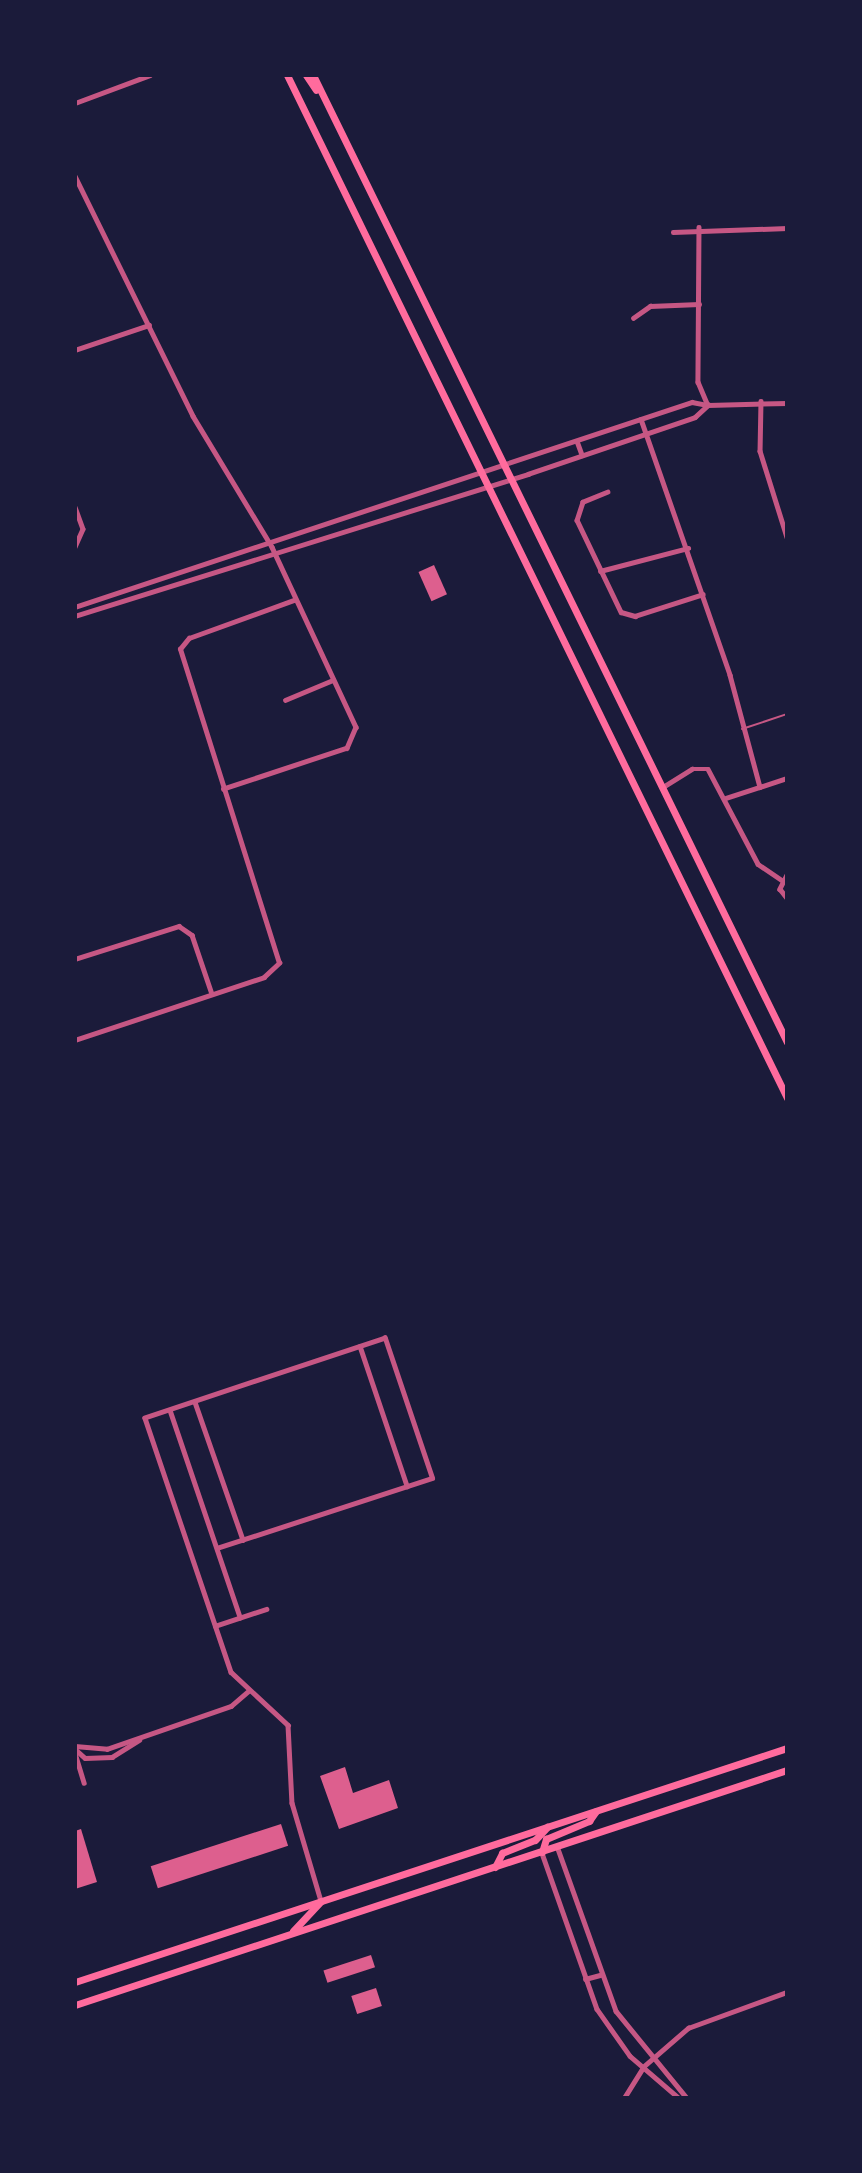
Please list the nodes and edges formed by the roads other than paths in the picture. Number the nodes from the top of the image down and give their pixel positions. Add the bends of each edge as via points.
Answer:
1 (150, 75) edge
2 (287, 75) edge
3 (306, 75) edge
4 (313, 75) edge
5 (139, 77) edge
6 (75, 103) edge
7 (334, 117) junction
8 (75, 176) edge
9 (698, 227) junction
10 (787, 228) edge
11 (674, 232) dead end
12 (699, 304) junction
13 (633, 318) dead end
14 (149, 325) junction
15 (75, 350) edge
16 (699, 387) junction
17 (761, 401) junction
18 (692, 402) junction
19 (787, 403) edge
20 (708, 405) junction
21 (641, 419) junction
22 (646, 433) junction
23 (577, 441) junction
24 (582, 455) junction
25 (504, 465) junction
26 (481, 472) junction
27 (512, 479) junction
28 (488, 486) junction
29 (608, 492) dead end
30 (75, 507) edge
31 (787, 537) edge
32 (269, 542) junction
33 (75, 547) edge
34 (688, 548) junction
35 (273, 550) junction
36 (600, 571) junction
37 (703, 594) junction
38 (294, 600) junction
39 (75, 607) edge
40 (75, 617) edge
41 (333, 680) junction
42 (285, 699) dead end
43 (787, 714) edge
44 (742, 729) junction
45 (787, 778) edge
46 (760, 787) junction
47 (662, 788) junction
48 (224, 789) junction
49 (726, 798) junction
50 (787, 875) edge
51 (782, 880) junction
52 (787, 898) edge
53 (75, 959) edge
54 (212, 994) junction
55 (75, 1040) edge
56 (787, 1042) edge
57 (787, 1098) edge
58 (360, 1346) junction
59 (194, 1402) junction
60 (170, 1410) junction
61 (407, 1486) junction
62 (243, 1540) junction
63 (217, 1548) junction
64 (266, 1609) dead end
65 (240, 1617) junction
66 (215, 1626) junction
67 (248, 1691) junction
68 (142, 1737) junction
69 (787, 1747) edge
70 (75, 1749) edge
71 (787, 1770) edge
72 (84, 1783) dead end
73 (596, 1811) junction
74 (547, 1827) junction
75 (557, 1846) junction
76 (542, 1852) junction
77 (495, 1867) junction
78 (321, 1901) junction
79 (290, 1934) junction
80 (600, 1975) junction
81 (585, 1979) junction
82 (75, 1982) edge
83 (787, 1992) edge
84 (75, 2005) edge
85 (652, 2058) junction
86 (643, 2067) junction
87 (624, 2098) edge
88 (679, 2098) edge
89 (687, 2098) edge

1 - 5 street
2 - 26 highway
3 - 7 highway
4 - 7 highway
5 - 6 street
7 - 25 highway
8 - 14 street
9 - 10 street
9 - 11 street
9 - 12 street
12 - 13 street via 650,306
12 - 16 street
14 - 15 street
14 - 32 street via 193,416
16 - 18 street
16 - 20 street
17 - 19 street
17 - 20 street
17 - 31 street via 760,451
18 - 20 street
18 - 21 street
20 - 22 street via 695,416
21 - 22 street
21 - 23 street
22 - 24 street
22 - 34 street
23 - 24 street
23 - 25 street
24 - 27 street
25 - 26 street
25 - 27 highway
26 - 28 highway
26 - 32 street
27 - 28 street
27 - 47 highway
28 - 35 street
28 - 57 highway
29 - 36 street via 583,502 577,516
30 - 33 street via 83,529
32 - 35 street
32 - 39 street
34 - 36 street
34 - 37 street
35 - 38 street
35 - 40 street
36 - 37 street via 627,617
37 - 44 street
38 - 41 street
38 - 48 street via 189,638 180,649
41 - 42 street
41 - 48 street via 356,727 347,748
43 - 44 lane
44 - 46 street
45 - 46 street
46 - 49 street
47 - 49 street via 699,767 714,774
47 - 56 highway
48 - 54 street via 279,963 264,977
49 - 51 street via 758,864
50 - 51 street
51 - 52 street
53 - 54 street via 179,926 192,935
54 - 55 street
58 - 59 street
58 - 61 street
58 - 61 street via 385,1338 432,1478
59 - 60 street
59 - 62 street
60 - 63 street
60 - 66 street via 145,1418
61 - 62 street
62 - 63 street
63 - 65 street
64 - 65 street
65 - 66 street
66 - 67 street via 231,1672
67 - 68 street via 231,1706
67 - 78 street via 288,1726 294,1815
68 - 70 street via 107,1749
68 - 70 street via 113,1757 93,1759
69 - 73 highway
70 - 72 street
71 - 75 highway
73 - 74 highway
73 - 76 highway via 589,1821 546,1839
74 - 77 highway via 535,1840 502,1853
74 - 78 highway
75 - 76 highway
75 - 80 street
76 - 77 highway
76 - 81 street
77 - 79 highway
78 - 79 highway
78 - 82 highway
79 - 84 highway
80 - 81 street
80 - 85 street via 616,2011
81 - 86 street via 608,2026
83 - 85 street via 723,2011
85 - 86 street
85 - 89 street
86 - 87 street
86 - 88 street

